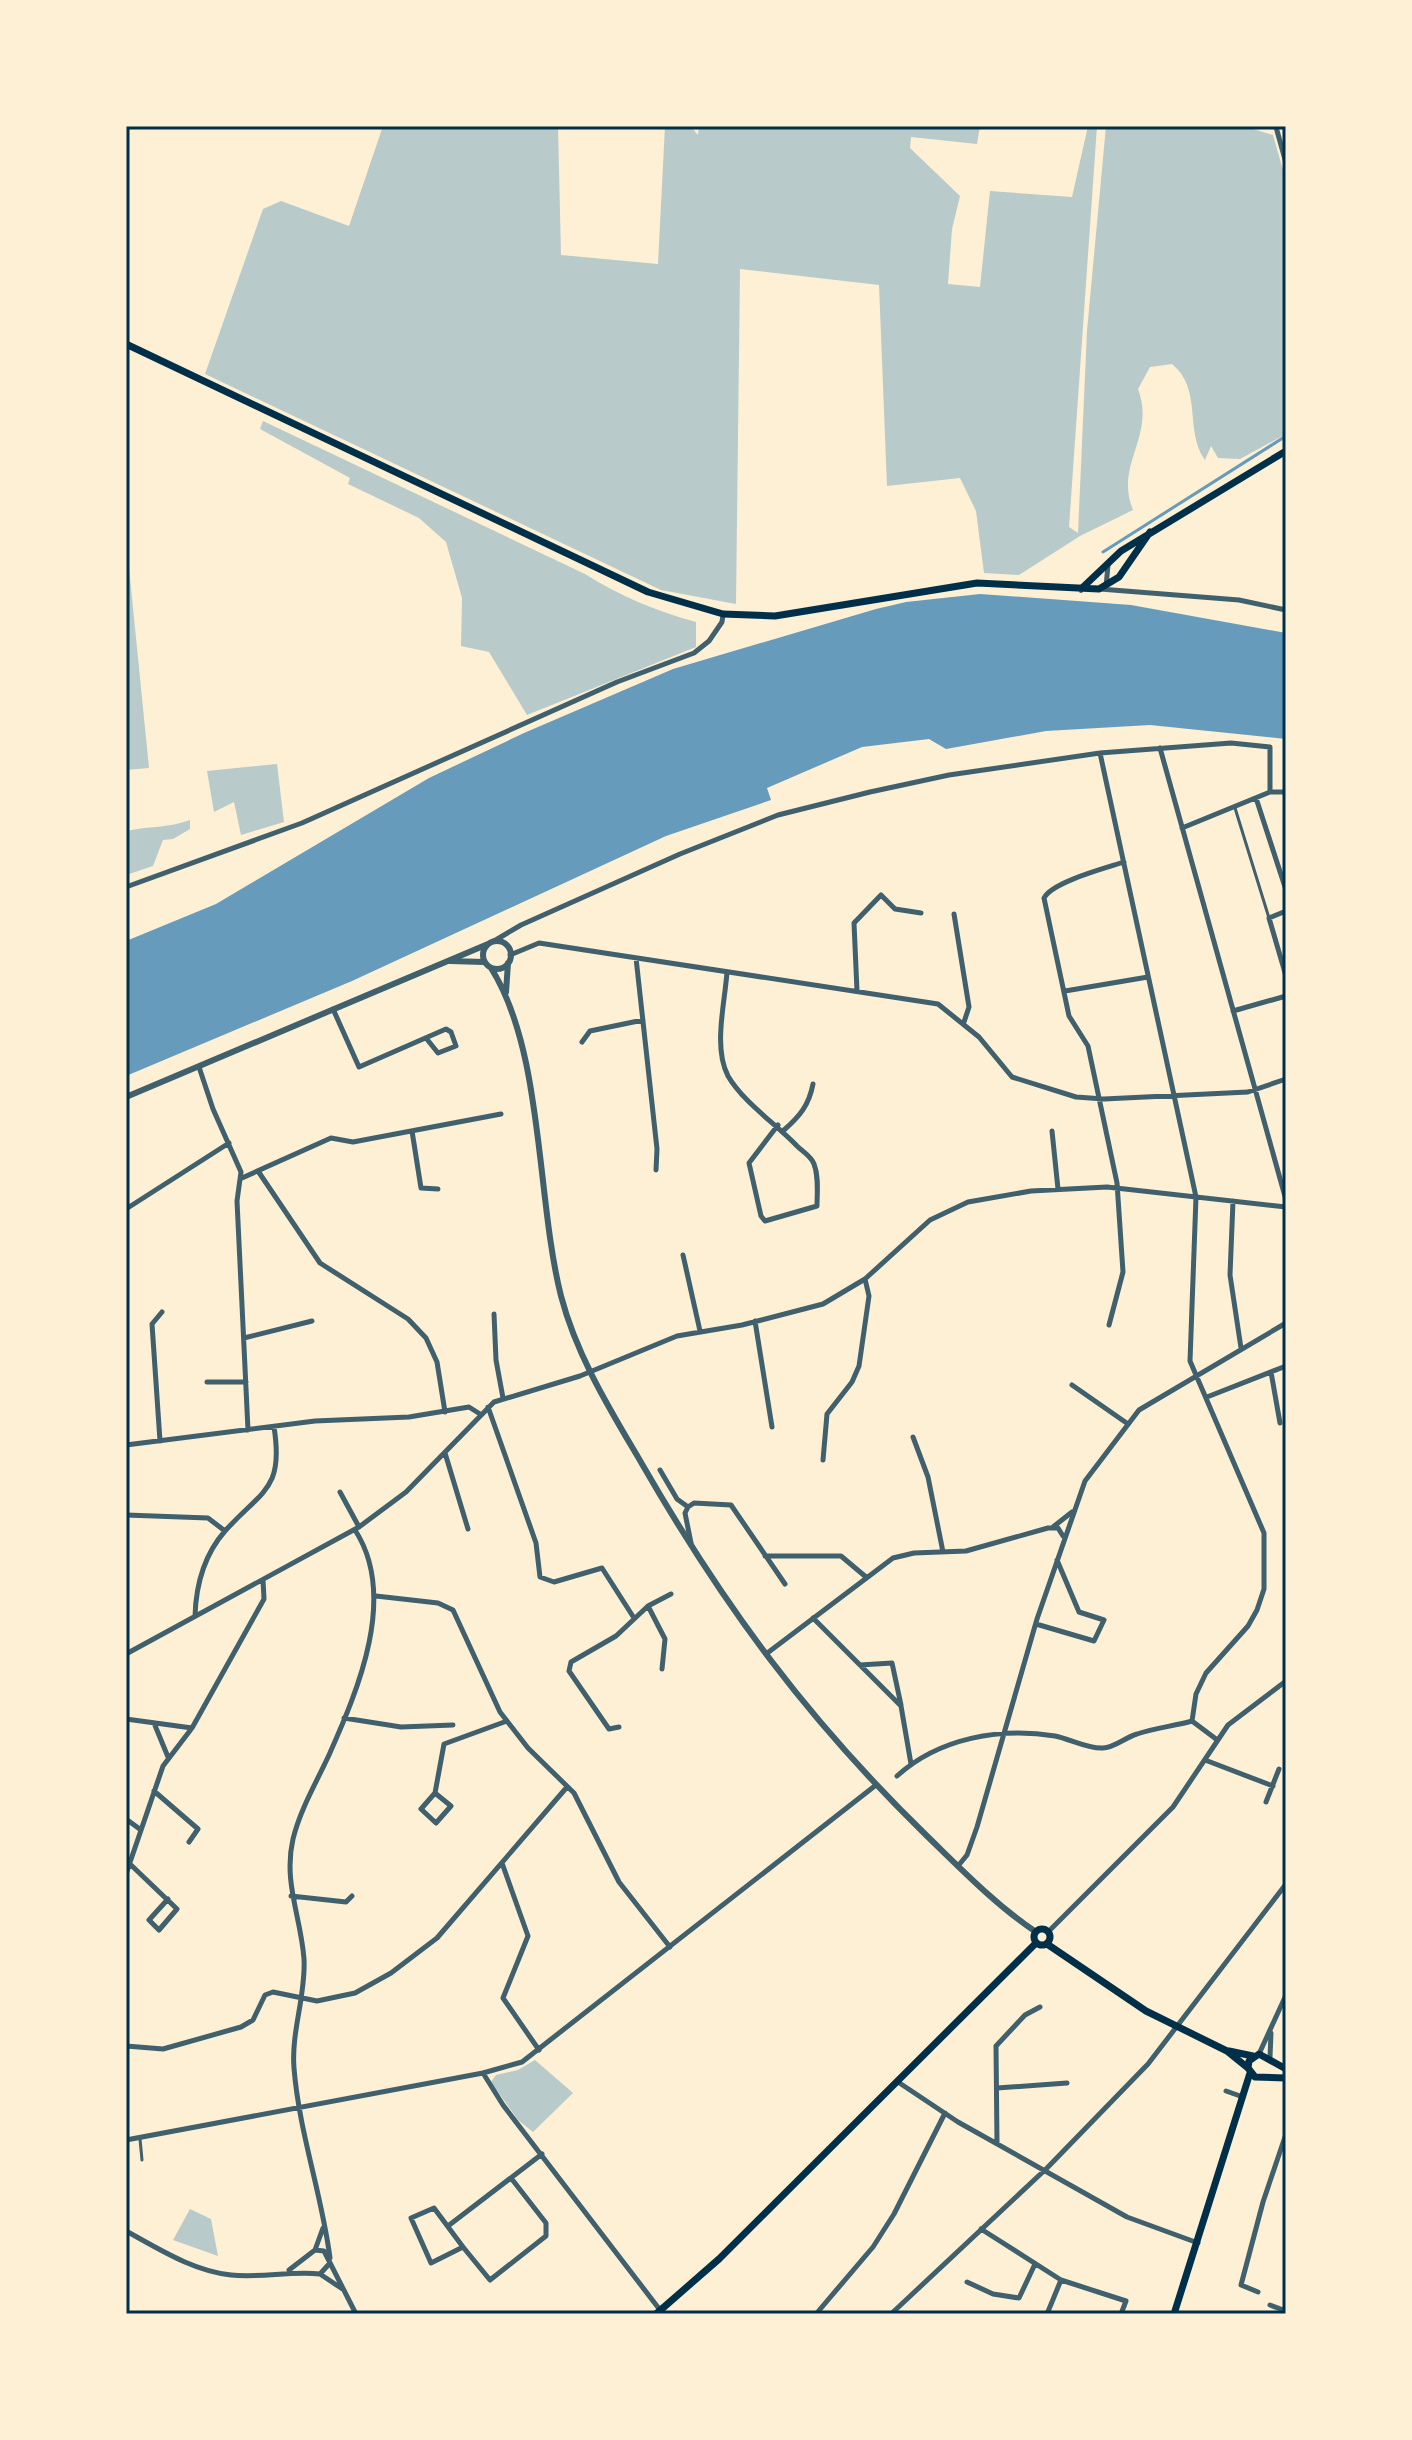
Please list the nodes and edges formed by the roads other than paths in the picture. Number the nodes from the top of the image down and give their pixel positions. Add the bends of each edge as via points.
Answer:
1 (1270, 126) edge
2 (1276, 126) edge
3 (1286, 163) edge
4 (126, 344) edge
5 (1286, 451) edge
6 (1150, 532) junction
7 (1110, 561) junction
8 (1104, 588) junction
9 (1081, 589) junction
10 (1286, 610) edge
11 (723, 614) junction
12 (1160, 748) junction
13 (1100, 753) junction
14 (1270, 792) junction
15 (1286, 792) edge
16 (1256, 798) junction
17 (1235, 808) junction
18 (1182, 828) junction
19 (1124, 862) junction
20 (126, 887) edge
21 (1286, 890) edge
22 (1286, 911) edge
23 (921, 913) dead end
24 (954, 914) dead end
25 (1269, 918) junction
26 (491, 943) junction
27 (636, 958) junction
28 (509, 959) junction
29 (446, 961) junction
30 (484, 962) junction
31 (491, 968) junction
32 (727, 972) junction
33 (1286, 976) edge
34 (1148, 977) junction
35 (857, 991) junction
36 (1065, 991) junction
37 (506, 992) junction
38 (1286, 996) edge
39 (333, 1009) junction
40 (1233, 1011) junction
41 (643, 1020) junction
42 (964, 1022) junction
43 (426, 1038) junction
44 (582, 1042) dead end
45 (199, 1067) junction
46 (1286, 1079) edge
47 (813, 1084) dead end
48 (1254, 1092) junction
49 (1173, 1096) junction
50 (126, 1097) edge
51 (1098, 1099) junction
52 (501, 1114) dead end
53 (778, 1125) junction
54 (784, 1130) junction
55 (412, 1131) junction
56 (1052, 1131) dead end
57 (229, 1143) junction
58 (656, 1170) dead end
59 (258, 1171) junction
60 (242, 1178) junction
61 (1117, 1187) junction
62 (438, 1189) dead end
63 (1058, 1189) junction
64 (1196, 1197) junction
65 (1286, 1200) edge
66 (1233, 1201) junction
67 (1286, 1207) edge
68 (126, 1209) edge
69 (683, 1255) dead end
70 (865, 1279) junction
71 (162, 1312) dead end
72 (494, 1314) dead end
73 (312, 1321) dead end
74 (755, 1321) junction
75 (1286, 1323) edge
76 (1109, 1325) dead end
77 (700, 1331) junction
78 (244, 1338) junction
79 (1241, 1348) junction
80 (1286, 1366) edge
81 (590, 1372) junction
82 (1271, 1372) junction
83 (1196, 1375) junction
84 (207, 1382) dead end
85 (246, 1382) junction
86 (1072, 1385) dead end
87 (1207, 1397) junction
88 (503, 1398) junction
89 (488, 1407) junction
90 (445, 1412) junction
91 (480, 1414) junction
92 (1280, 1423) dead end
93 (1128, 1424) junction
94 (274, 1427) junction
95 (772, 1427) dead end
96 (248, 1430) junction
97 (913, 1437) dead end
98 (160, 1441) junction
99 (126, 1445) edge
100 (445, 1453) junction
101 (823, 1460) dead end
102 (660, 1470) dead end
103 (340, 1492) dead end
104 (688, 1507) junction
105 (1073, 1511) junction
106 (126, 1515) edge
107 (1053, 1527) junction
108 (357, 1528) junction
109 (468, 1529) dead end
110 (225, 1531) junction
111 (1063, 1541) junction
112 (693, 1552) junction
113 (943, 1552) junction
114 (765, 1556) junction
115 (1057, 1559) junction
116 (866, 1577) junction
117 (263, 1580) junction
118 (785, 1584) dead end
119 (671, 1594) dead end
120 (376, 1596) junction
121 (648, 1606) junction
122 (195, 1616) junction
123 (634, 1618) junction
124 (813, 1618) junction
125 (1036, 1624) junction
126 (126, 1654) edge
127 (764, 1656) junction
128 (860, 1665) junction
129 (662, 1669) dead end
130 (1286, 1681) edge
131 (901, 1706) junction
132 (344, 1718) junction
133 (126, 1719) edge
134 (507, 1721) junction
135 (1192, 1721) junction
136 (153, 1722) junction
137 (453, 1725) dead end
138 (619, 1727) dead end
139 (192, 1728) junction
140 (1006, 1732) junction
141 (1216, 1739) junction
142 (168, 1757) junction
143 (1205, 1760) junction
144 (911, 1764) junction
145 (1279, 1769) dead end
146 (897, 1776) dead end
147 (876, 1785) junction
148 (1273, 1786) junction
149 (567, 1787) junction
150 (154, 1791) junction
151 (435, 1793) junction
152 (1266, 1802) dead end
153 (126, 1819) edge
154 (141, 1830) junction
155 (189, 1842) dead end
156 (502, 1863) junction
157 (131, 1865) junction
158 (958, 1866) junction
159 (126, 1874) edge
160 (1286, 1884) edge
161 (291, 1896) junction
162 (352, 1896) dead end
163 (168, 1899) junction
164 (1036, 1932) junction
165 (1048, 1932) junction
166 (1036, 1943) junction
167 (1047, 1944) junction
168 (670, 1947) junction
169 (1286, 1995) edge
170 (300, 2000) junction
171 (1040, 2007) dead end
172 (1178, 2027) junction
173 (1271, 2032) junction
174 (126, 2046) edge
175 (539, 2050) junction
176 (1227, 2051) junction
177 (1256, 2055) junction
178 (1271, 2060) junction
179 (1286, 2069) edge
180 (1249, 2070) junction
181 (483, 2073) junction
182 (1265, 2077) junction
183 (1286, 2078) edge
184 (898, 2082) junction
185 (1067, 2083) dead end
186 (997, 2088) junction
187 (1226, 2091) dead end
188 (1244, 2098) junction
189 (301, 2106) junction
190 (945, 2113) junction
191 (1286, 2134) edge
192 (140, 2137) junction
193 (126, 2140) edge
194 (997, 2144) junction
195 (542, 2154) junction
196 (142, 2160) dead end
197 (1043, 2171) junction
198 (511, 2178) junction
199 (448, 2226) junction
200 (324, 2227) junction
201 (981, 2229) junction
202 (126, 2231) edge
203 (1198, 2244) junction
204 (463, 2247) junction
205 (315, 2250) junction
206 (307, 2256) junction
207 (330, 2261) junction
208 (1035, 2264) junction
209 (287, 2271) junction
210 (317, 2274) junction
211 (1061, 2280) junction
212 (967, 2282) dead end
213 (345, 2291) junction
214 (1258, 2292) dead end
215 (1270, 2305) dead end
216 (1286, 2311) edge
217 (658, 2312) edge
218 (356, 2314) edge
219 (816, 2314) edge
220 (891, 2314) edge
221 (1047, 2314) edge
222 (1121, 2314) edge
223 (1174, 2314) edge

1 - 2 street
2 - 3 street
4 - 11 main road via 648,592
5 - 6 main road
6 - 7 main road
6 - 8 main road via 1119,577
7 - 8 street
7 - 9 main road
8 - 9 main road
8 - 10 street via 1239,600
9 - 11 main road via 977,583 775,616
11 - 20 street via 709,641 694,653 288,828
12 - 13 street
12 - 14 street via 1231,743 1270,747
12 - 18 street
13 - 19 street
13 - 26 street via 949,775 778,815 680,854
14 - 15 street
14 - 16 street
16 - 17 street
16 - 21 street
17 - 18 street
17 - 25 lane
18 - 40 street
19 - 34 street
19 - 36 street via 1047,890 1044,898
22 - 25 street
23 - 35 street via 895,909 881,895 854,923
24 - 42 street via 969,1007
25 - 33 street
26 - 28 street via 507,946
26 - 29 street
26 - 30 street via 484,950
27 - 28 street via 539,943
27 - 32 street
27 - 41 street
28 - 31 street via 500,969
28 - 37 street
29 - 30 street
29 - 39 street
30 - 31 street
31 - 37 street
32 - 35 street
32 - 53 street via 725,1067 741,1093
34 - 36 street
34 - 49 street
35 - 42 street via 938,1004
36 - 51 street via 1069,1016 1088,1046
37 - 81 street via 534,1108 549,1242 572,1331
38 - 40 street
39 - 43 street via 359,1067
39 - 45 street
40 - 48 street
41 - 44 street via 590,1031
41 - 58 street
42 - 51 street via 1012,1077 1049,1091
43 - 43 street via 438,1053 456,1046 446,1029
45 - 50 street
45 - 57 street
46 - 48 street
47 - 54 street via 805,1108
48 - 49 street
48 - 65 street
49 - 51 street
49 - 64 street
51 - 61 street
52 - 55 street
53 - 54 street
53 - 54 street via 749,1163 765,1221 817,1206 813,1160
55 - 59 street via 353,1142 331,1138
55 - 62 street via 421,1188
56 - 63 street
57 - 60 street
57 - 68 street
59 - 60 street
59 - 90 street via 320,1263 408,1319 426,1338 437,1362
60 - 78 street via 237,1201
61 - 63 street
61 - 64 street
61 - 76 street via 1123,1272
63 - 70 street via 974,1200 947,1211
64 - 66 street
64 - 83 street via 1190,1361
66 - 67 street
66 - 79 street via 1230,1275
69 - 77 street
70 - 74 street via 823,1304
70 - 101 street via 869,1296 859,1366 827,1414
71 - 98 street via 152,1324
72 - 88 street
73 - 78 street
74 - 77 street
74 - 95 street
75 - 79 street
77 - 81 street
78 - 85 street
79 - 83 street
80 - 82 street
81 - 88 street
81 - 112 street
82 - 87 street
82 - 92 street
83 - 87 street
83 - 93 street via 1139,1410
84 - 85 street
85 - 96 street
86 - 93 street
87 - 135 street via 1262,1525 1265,1574 1248,1626 1206,1673
88 - 89 street
89 - 91 street
89 - 123 street via 536,1543 540,1577 554,1582 602,1568
90 - 91 street via 469,1407
90 - 94 street
91 - 100 street
93 - 105 street via 1085,1481
94 - 96 street
94 - 110 street via 277,1458 271,1486
96 - 98 street
97 - 113 street via 928,1477
98 - 99 street
100 - 108 street via 406,1492
100 - 109 street
102 - 104 street
103 - 108 street
104 - 112 street
104 - 114 street via 731,1505
105 - 107 street
105 - 111 street
106 - 110 street via 208,1518
107 - 111 street
107 - 113 street via 966,1551
108 - 117 street
108 - 120 street
110 - 122 street via 201,1569
111 - 115 street
112 - 127 street
113 - 116 street via 914,1553 886,1562
114 - 116 street via 841,1556
114 - 118 street
115 - 125 street
115 - 125 street via 1079,1612 1104,1624 1094,1641
116 - 124 street
117 - 122 street
117 - 139 street via 264,1599
119 - 121 street
120 - 132 street
120 - 134 street via 438,1603 453,1610
121 - 123 street
121 - 129 street via 665,1639
122 - 126 street
123 - 138 street via 616,1636 571,1662 569,1671 609,1729
124 - 127 street
124 - 128 street
125 - 140 street
127 - 147 street
128 - 131 street
128 - 131 street via 892,1663
130 - 141 street
131 - 144 street
132 - 137 street via 401,1727
132 - 161 street via 298,1824 290,1861
133 - 136 street
134 - 149 street
134 - 151 street via 447,1740
135 - 140 street via 1137,1733 1104,1749 1056,1736
135 - 141 street
136 - 139 street
136 - 142 street
139 - 142 street
140 - 144 street via 961,1741
140 - 158 street via 967,1855
141 - 143 street
142 - 150 street
143 - 148 street
143 - 165 street via 1173,1807
144 - 146 street
145 - 148 street
147 - 158 street
147 - 168 street
148 - 152 street
149 - 156 street
149 - 168 street via 619,1882
150 - 154 street
150 - 155 street via 198,1829
151 - 151 street via 421,1809 436,1823 451,1806
153 - 154 street
154 - 157 street
156 - 170 street via 437,1938 407,1961 355,1993
156 - 175 street via 528,1936 503,1998
157 - 159 street
157 - 163 street
158 - 164 street
160 - 172 street
161 - 162 street via 346,1902
161 - 170 street via 304,1958
163 - 163 street via 177,1909 159,1930 149,1920
164 - 165 main road
164 - 166 main road
165 - 167 main road
166 - 167 main road
166 - 184 main road
167 - 172 main road via 1113,1991
168 - 175 street
169 - 173 street
170 - 174 street via 273,1992 265,1995 253,2020 189,2045
170 - 189 street via 293,2066
171 - 186 street via 996,2046
172 - 176 main road
172 - 197 street
173 - 177 street
173 - 178 street
175 - 181 street via 522,2062
176 - 177 main road
176 - 180 main road
177 - 178 main road
177 - 180 main road
178 - 179 main road
178 - 182 main road
180 - 182 main road
180 - 188 main road
181 - 189 street
181 - 195 street
182 - 183 main road
182 - 188 main road
184 - 190 street
184 - 217 main road
185 - 186 street
186 - 194 street
187 - 188 street
188 - 203 main road
189 - 192 street
189 - 200 street
190 - 194 street
190 - 219 street via 873,2247
191 - 214 street via 1241,2285
192 - 193 street
192 - 196 lane
194 - 197 street
195 - 198 street
195 - 217 street
197 - 201 street
197 - 203 street via 1127,2217
198 - 199 street
198 - 204 street via 546,2223 546,2236 490,2280
199 - 204 street
199 - 204 street via 434,2208 411,2218 431,2263
200 - 205 street
200 - 207 street
201 - 208 street
201 - 220 street
202 - 209 street via 211,2271 249,2276
203 - 223 main road
205 - 206 street
205 - 207 street via 324,2251
206 - 209 street
206 - 210 street via 307,2267
207 - 210 street
207 - 213 street
208 - 211 street
208 - 212 street via 1019,2298
209 - 210 street
210 - 213 street
211 - 221 street
211 - 222 street via 1126,2301
213 - 218 street
215 - 216 street

